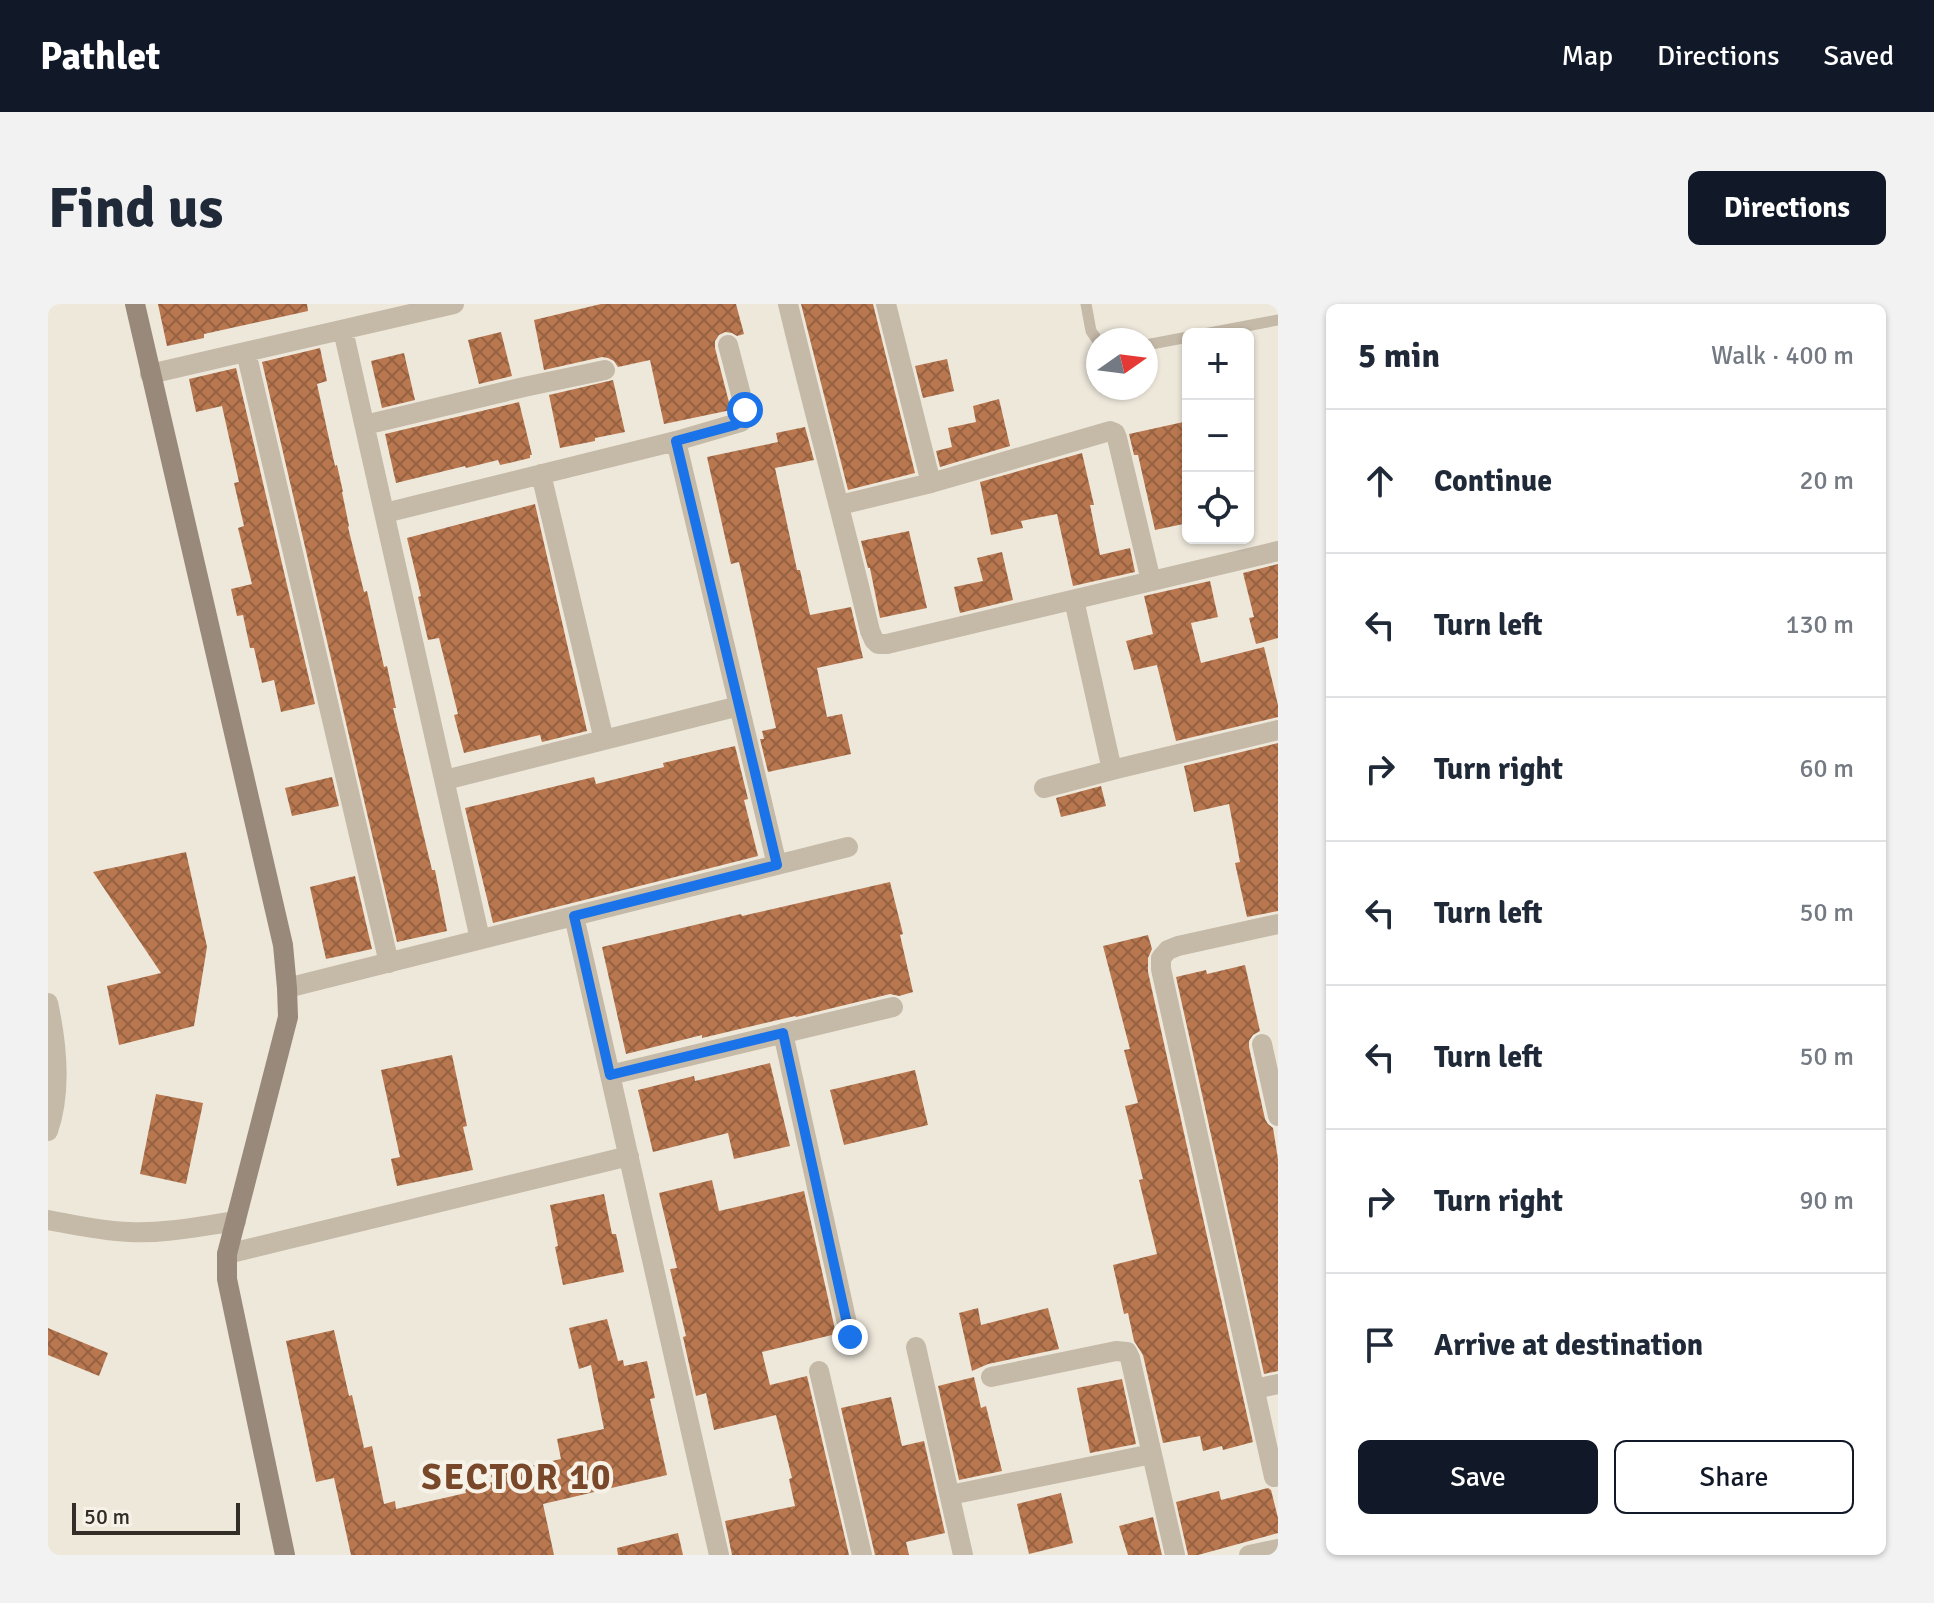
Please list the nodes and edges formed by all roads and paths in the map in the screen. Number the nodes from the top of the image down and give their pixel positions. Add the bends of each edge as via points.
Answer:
1 (135, 304) edge
2 (454, 304) edge
3 (788, 304) edge
4 (886, 304) edge
5 (1086, 304) edge
6 (1278, 320) edge
7 (1090, 328) edge
8 (1236, 328) edge
9 (343, 330) junction
10 (1182, 338) edge
11 (1158, 343) edge
12 (728, 345) dead end
13 (246, 352) junction
14 (605, 370) dead end
15 (150, 374) junction
16 (365, 425) junction
17 (676, 441) junction
18 (541, 474) junction
19 (931, 483) junction
20 (840, 505) junction
21 (385, 513) junction
22 (1278, 551) edge
23 (1151, 581) junction
24 (1074, 600) junction
25 (739, 706) junction
26 (1278, 730) edge
27 (604, 740) junction
28 (1112, 770) junction
29 (445, 780) junction
30 (1044, 788) dead end
31 (848, 847) dead end
32 (777, 865) junction
33 (574, 916) junction
34 (1278, 924) edge
35 (480, 939) junction
36 (389, 963) junction
37 (287, 988) junction
38 (48, 1003) edge
39 (893, 1007) dead end
40 (783, 1033) junction
41 (1262, 1044) dead end
42 (610, 1075) junction
43 (1278, 1116) edge
44 (48, 1131) edge
45 (629, 1156) junction
46 (48, 1220) edge
47 (236, 1221) junction
48 (227, 1254) junction
49 (850, 1337) dead end
50 (916, 1347) dead end
51 (819, 1371) dead end
52 (991, 1377) dead end
53 (1278, 1384) edge
54 (1255, 1389) junction
55 (1152, 1454) junction
56 (1274, 1477) dead end
57 (950, 1495) junction
58 (1278, 1549) edge
59 (285, 1555) edge
60 (719, 1555) edge
61 (862, 1555) edge
62 (963, 1555) edge
63 (1175, 1555) edge
64 (1249, 1555) edge

1 - 15 street
2 - 9 street
3 - 20 street
4 - 19 street
5 - 7 lane
6 - 8 lane
9 - 13 street
9 - 16 street
10 - 11 lane
12 - 17 street via 745,416 735,425
13 - 15 street
13 - 36 street
14 - 16 street
15 - 37 street via 283,945
16 - 21 street
17 - 18 street
17 - 25 street
18 - 21 street
18 - 27 street
19 - 20 street
19 - 23 street via 1115,433
20 - 24 street via 870,631 878,644
21 - 29 street
22 - 23 street
23 - 24 street
24 - 28 street
25 - 27 street
25 - 32 street
26 - 28 street
27 - 29 street
28 - 30 street
29 - 35 street
31 - 32 street
32 - 33 street
33 - 35 street
33 - 42 street
34 - 54 street via 1178,946 1161,958
35 - 36 street
36 - 37 street
37 - 47 street via 288,1017
38 - 44 street via 57,1073
39 - 40 street
40 - 42 street
40 - 49 street
41 - 43 street
42 - 45 street
45 - 48 street
45 - 60 street
46 - 47 street via 132,1232
47 - 48 street
48 - 59 street via 227,1279
50 - 57 street
51 - 61 street
52 - 55 street via 1127,1352
53 - 54 street
54 - 56 street
55 - 57 street
55 - 63 street
57 - 62 street
58 - 64 street

